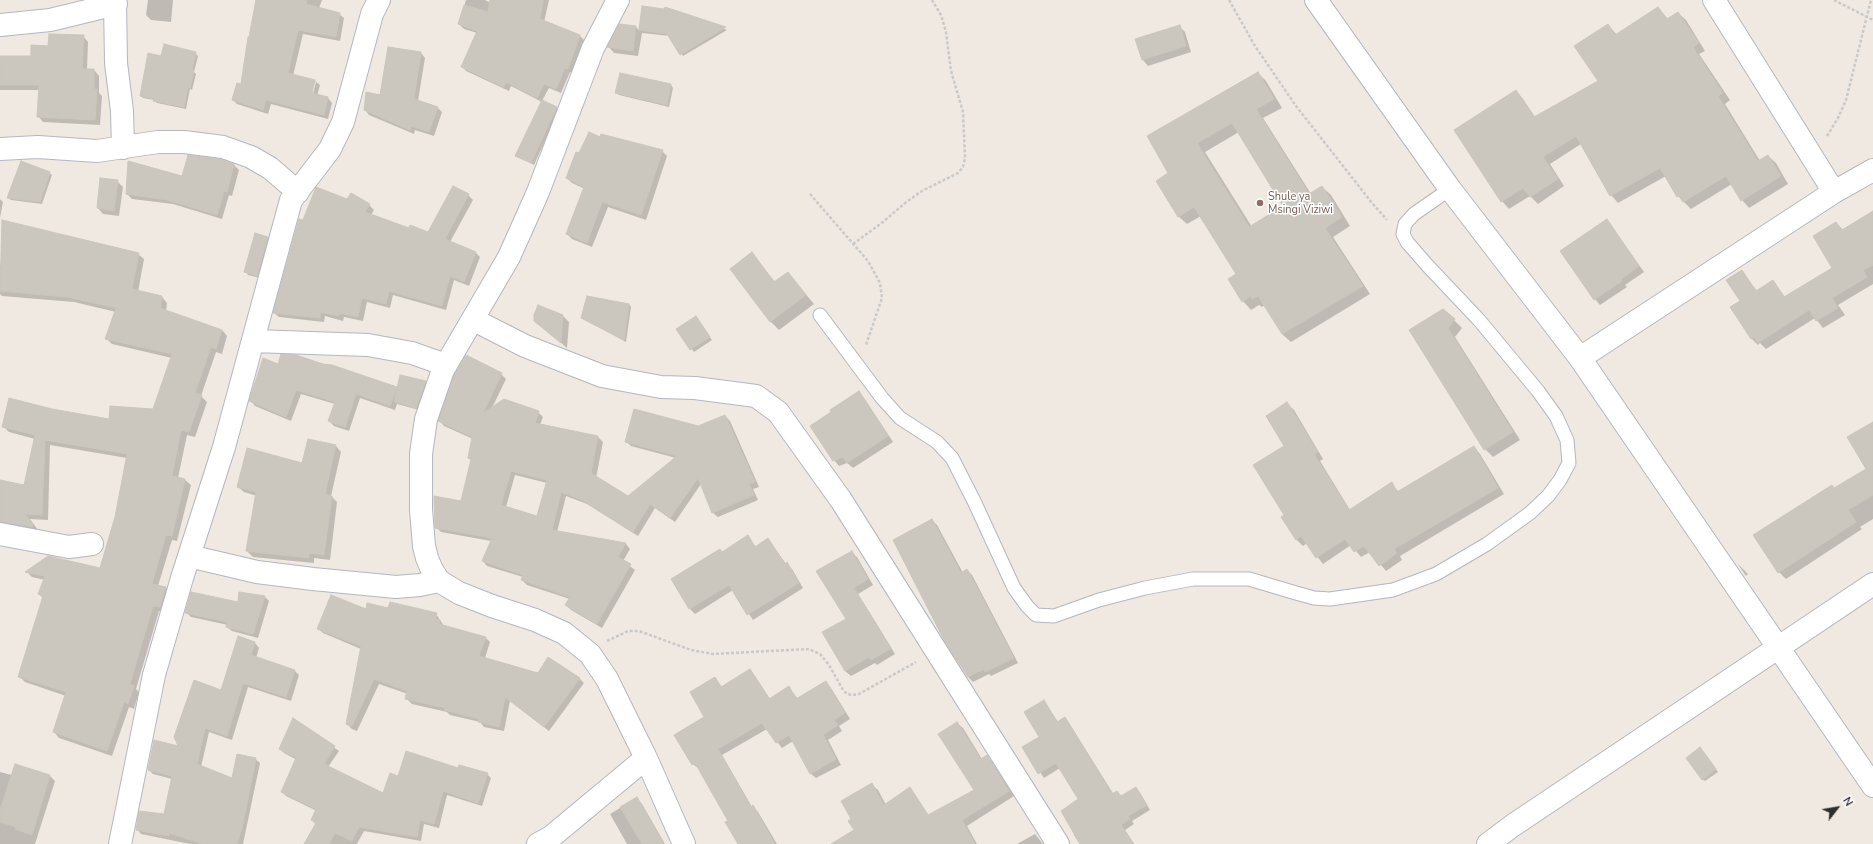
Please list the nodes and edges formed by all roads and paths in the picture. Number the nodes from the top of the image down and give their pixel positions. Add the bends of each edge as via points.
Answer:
1 (379, 0) edge
2 (618, 0) edge
3 (932, 0) edge
4 (1229, 0) edge
5 (1316, 0) edge
6 (1714, 0) edge
7 (1834, 0) edge
8 (1872, 0) edge
9 (115, 2) edge
10 (1867, 17) junction
11 (1873, 20) edge
12 (0, 25) edge
13 (123, 148) junction
14 (0, 149) edge
15 (1814, 160) junction
16 (1873, 170) edge
17 (1450, 189) junction
18 (298, 192) junction
19 (1834, 192) junction
20 (810, 194) dead end
21 (1402, 234) junction
22 (853, 244) junction
23 (820, 315) dead end
24 (474, 320) junction
25 (254, 341) junction
26 (1580, 358) junction
27 (446, 366) junction
28 (858, 366) junction
29 (0, 534) edge
30 (92, 544) dead end
31 (189, 556) junction
32 (439, 581) junction
33 (1873, 584) edge
34 (579, 644) junction
35 (1777, 648) junction
36 (935, 650) junction
37 (646, 758) junction
38 (1873, 786) edge
39 (120, 844) edge
40 (538, 844) edge
41 (684, 844) edge
42 (1058, 844) edge
43 (1488, 844) edge

1 - 18 street via 372,14 343,122 330,149
2 - 24 street via 593,48 538,192 509,257
3 - 22 path via 941,15 946,32 951,71 963,112 963,167 958,173 922,191
4 - 21 path via 1255,46 1296,106 1372,204
5 - 17 street
6 - 15 street
7 - 10 path
8 - 10 path
9 - 12 street via 50,20
9 - 13 street via 116,63 122,111
10 - 11 path
10 - 15 path via 1846,100
13 - 14 street via 97,151 38,147
13 - 18 street via 158,142 223,147 251,157 270,168
15 - 19 street
16 - 19 street
17 - 21 lane via 1414,214 1405,224
17 - 26 street
18 - 25 street via 290,206
19 - 26 street
20 - 22 path
21 - 28 lane via 1538,391 1556,416 1567,440 1569,463 1548,496 1530,513 1487,544 1436,574 1393,590 1330,599 1302,595 1249,578 1193,579 1145,588 1054,616 1036,614 1014,588 952,458 937,442 900,418
22 - 28 path via 875,270 882,298
23 - 28 lane
24 - 27 street
24 - 36 street via 525,346 602,376 661,387 695,388 756,396 778,412 841,500
25 - 27 street via 368,345 412,353
25 - 31 street
26 - 35 street
27 - 32 street via 426,419 421,454 424,546 432,570
29 - 30 street via 69,547
31 - 32 street via 257,572 396,587
31 - 39 street via 154,675
32 - 34 street via 459,593 564,633
33 - 35 street
34 - 36 path via 600,642 628,632 639,631 684,648 713,654 809,649 820,654 843,690 852,696
34 - 37 street via 590,654 607,679
35 - 38 street
35 - 43 street
36 - 42 street
37 - 40 street
37 - 41 street

